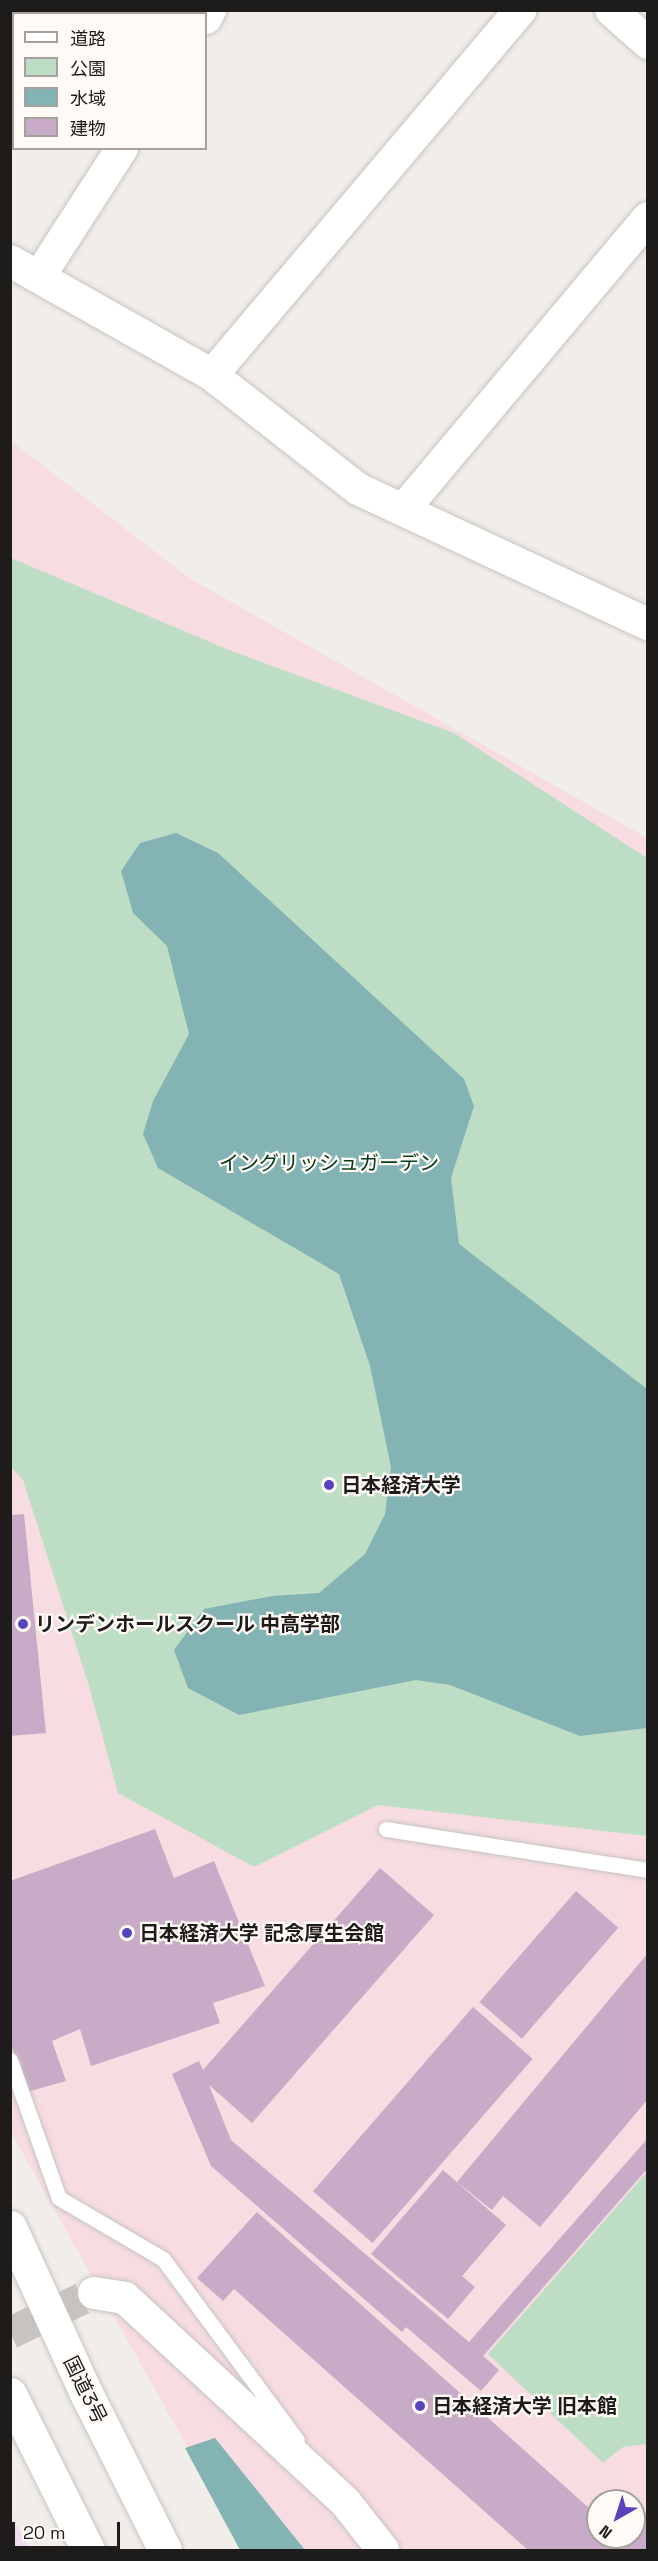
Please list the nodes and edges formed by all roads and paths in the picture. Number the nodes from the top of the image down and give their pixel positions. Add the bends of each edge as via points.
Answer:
1 (520, 10) edge
2 (611, 10) edge
3 (648, 43) edge
4 (121, 150) edge
5 (648, 218) edge
6 (10, 261) edge
7 (39, 278) junction
8 (212, 375) junction
9 (404, 510) junction
10 (648, 624) edge
11 (386, 1829) dead end
12 (648, 1870) edge
13 (10, 2060) edge
14 (10, 2227) edge
15 (94, 2293) tunnel mouth
16 (10, 2394) edge
17 (336, 2494) junction
18 (88, 2550) edge
19 (165, 2550) edge
20 (383, 2550) edge

1 - 8 street
2 - 3 street
4 - 7 street
5 - 9 street
6 - 7 street
7 - 8 street
8 - 9 street via 358,489
9 - 10 street
11 - 12 lane
13 - 17 lane via 59,2198 163,2259
14 - 19 highway, 国道3号 via 85,2391
15 - 17 street via 125,2298
16 - 18 highway
17 - 20 street

